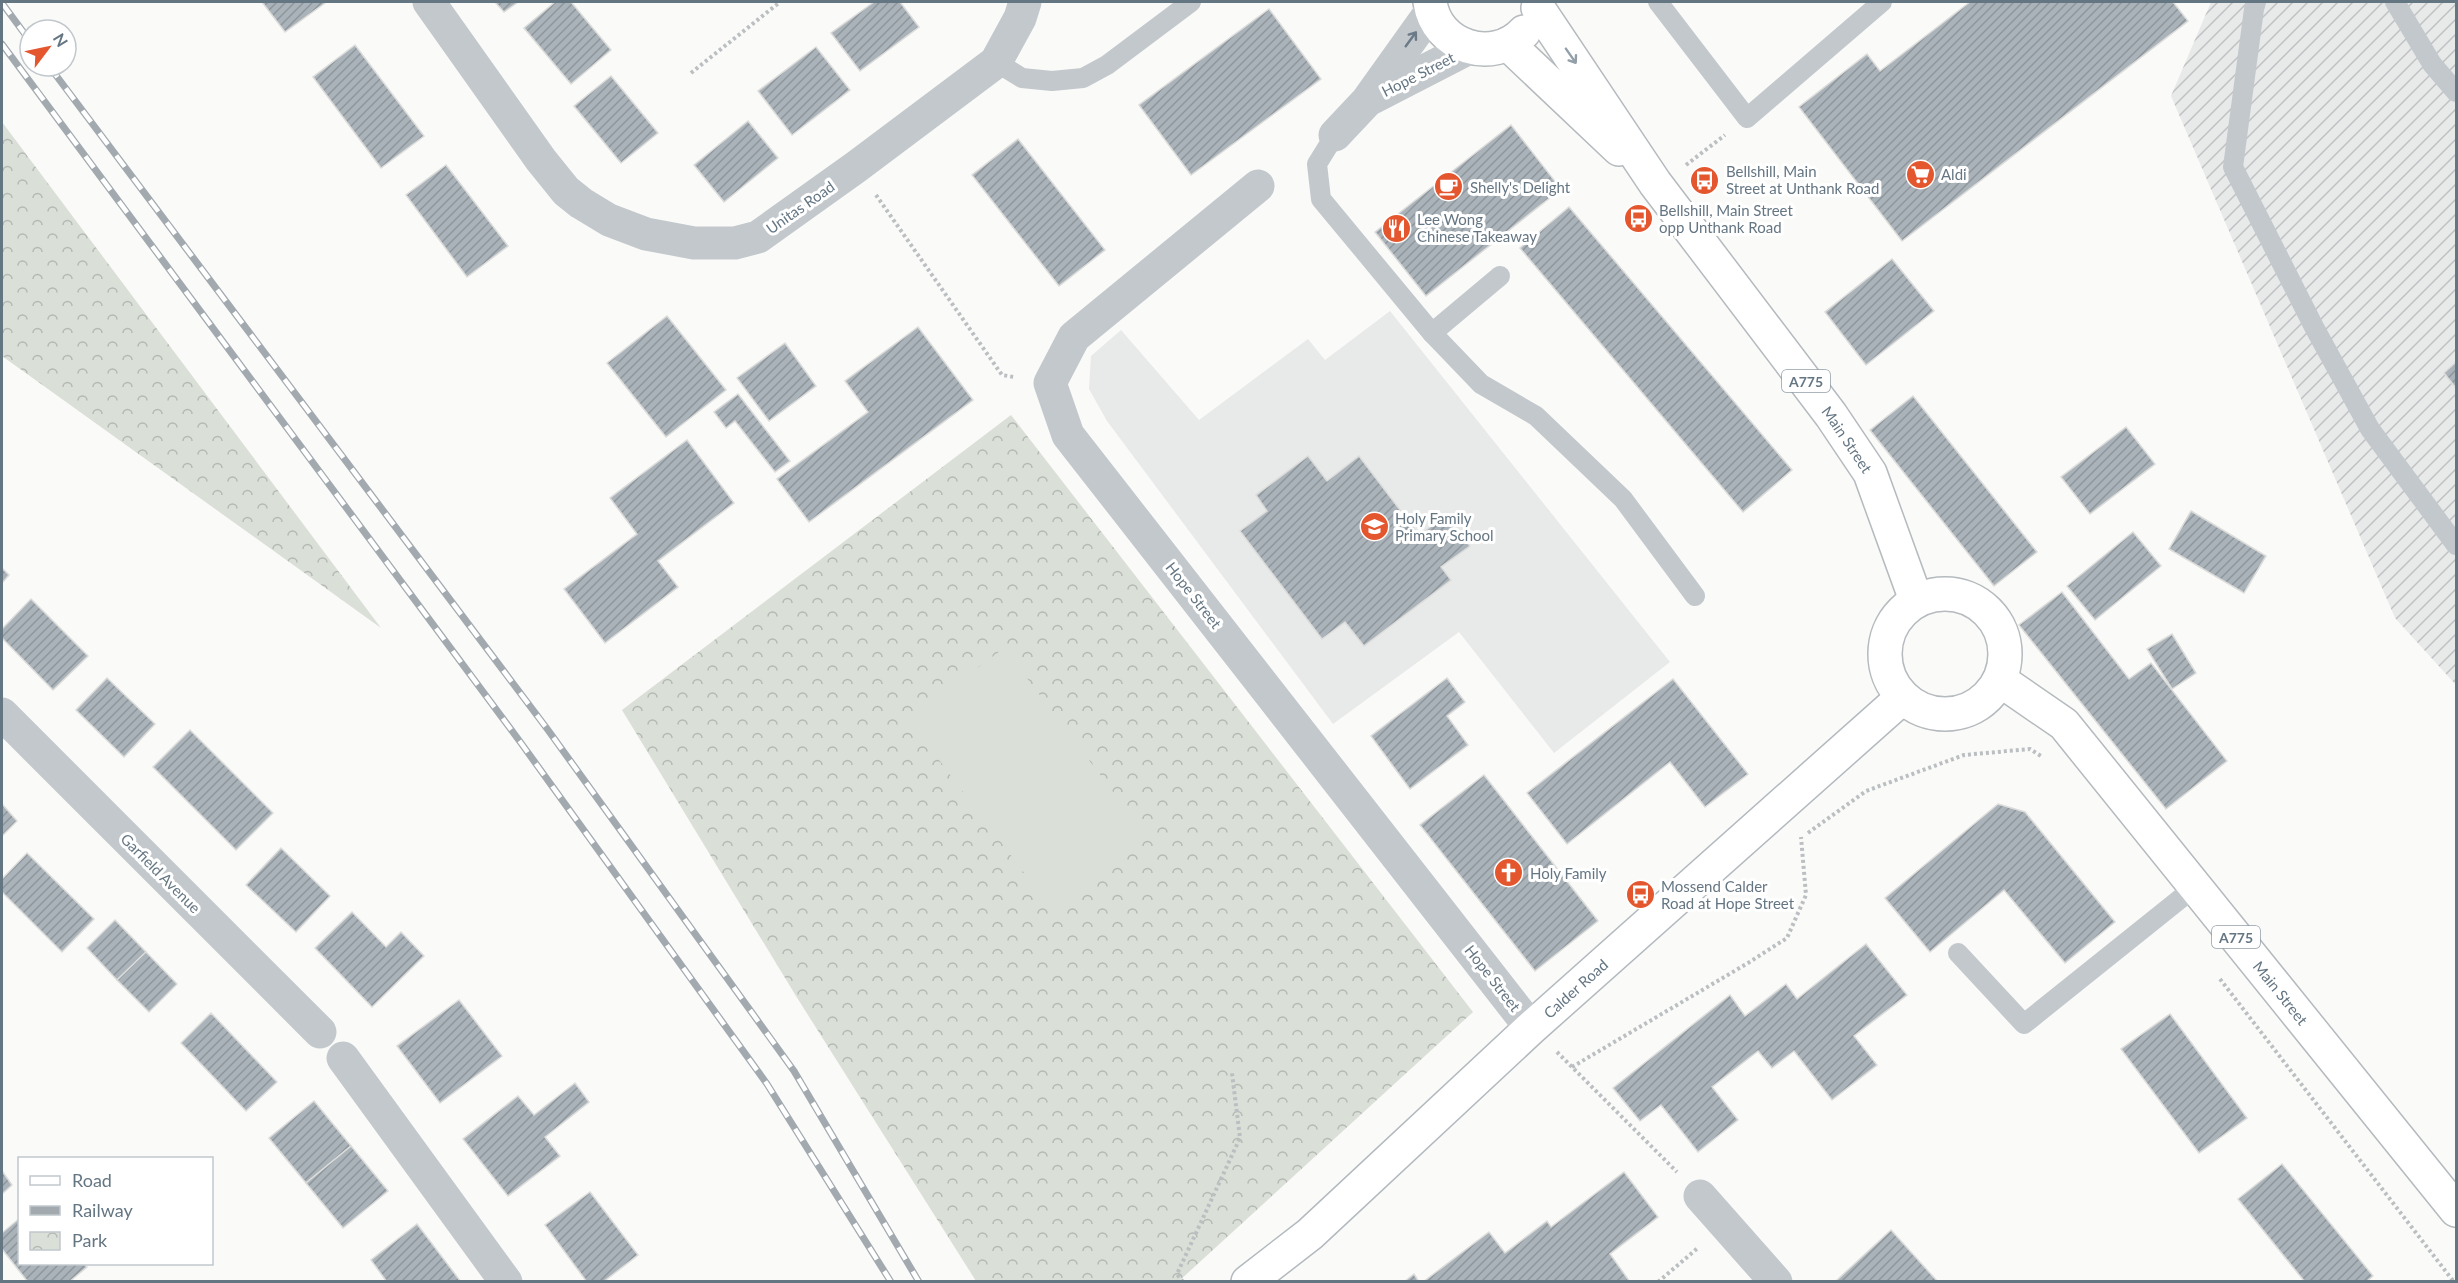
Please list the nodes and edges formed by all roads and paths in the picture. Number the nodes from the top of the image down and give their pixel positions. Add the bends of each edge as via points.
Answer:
1 (429, 2) edge
2 (780, 2) edge
3 (1025, 2) edge
4 (1191, 2) edge
5 (1658, 2) edge
6 (1882, 2) edge
7 (2256, 2) edge
8 (2395, 2) edge
9 (1539, 5) edge
10 (1431, 6) edge
11 (1508, 44) junction
12 (1469, 48) junction
13 (996, 62) junction
14 (691, 73) dead end
15 (2457, 92) edge
16 (1367, 101) junction
17 (1747, 118) junction
18 (1335, 135) joint
19 (856, 167) junction
20 (1655, 183) junction
21 (1258, 186) dead end
22 (1500, 276) dead end
23 (1432, 333) junction
24 (1050, 383) junction
25 (2457, 545) edge
26 (1695, 596) dead end
27 (1916, 600) junction
28 (2000, 680) junction
29 (1903, 697) junction
30 (2, 714) edge
31 (2046, 759) dead end
32 (2195, 887) junction
33 (1958, 953) dead end
34 (2216, 975) dead end
35 (1531, 1028) junction
36 (320, 1032) dead end
37 (344, 1058) dead end
38 (1572, 1067) junction
39 (1232, 1073) dead end
40 (1701, 1196) joint
41 (2457, 1210) edge
42 (1726, 1225) junction
43 (506, 1281) edge
44 (1182, 1281) edge
45 (1248, 1281) edge
46 (1658, 1281) edge
47 (1776, 1281) edge
48 (2454, 1281) edge

1 - 19 street, Unitas Road via 566,191 609,220 646,234 694,243 735,243 758,237
2 - 14 path
3 - 13 street, Unitas Road
4 - 13 lane via 1107,65 1083,78 1022,78
5 - 17 lane
6 - 17 lane
7 - 25 lane via 2233,167 2370,429
8 - 15 lane via 2432,64
9 - 11 main road via 1532,23
9 -> 20 main road, Main Street / A775
10 - 12 main road via 1439,26 1452,40
16 -> 10 street, Hope Street
11 - 12 main road via 1487,50
11 - 20 main road, Main Street / A775
12 - 16 street, Hope Street
13 - 19 street, Unitas Road
16 - 18 street, Hope Street
17 - 20 path via 1693,161
18 - 23 lane via 1317,164 1321,199
19 - 24 path via 1002,375
20 - 27 main road, Main Street / A775 via 1803,377 1870,473
21 - 24 street via 1074,336
22 - 23 lane
23 - 26 lane via 1481,384 1536,416 1623,499
24 - 35 street, Hope Street via 1068,435
27 - 28 main road via 1953,593 1987,610 2005,643
27 - 29 main road via 1890,627 1885,645 1885,664 1891,682
28 - 29 main road via 1989,696 1956,714 1936,714
28 - 32 main road, Main Street / A775 via 2064,724
29 - 35 main road, Calder Road
30 - 36 street, Garfield Avenue
31 - 38 path via 2030,749 1964,755 1866,791 1800,838 1806,895 1787,938
32 - 33 lane via 2024,1024
32 - 41 main road, Main Street / A775
34 - 48 path
35 - 38 path
35 - 45 main road, Calder Road via 1310,1234
37 - 43 street
38 - 40 path
39 - 44 path via 1240,1138 1177,1274
40 - 42 street
42 - 46 path
42 - 47 street

